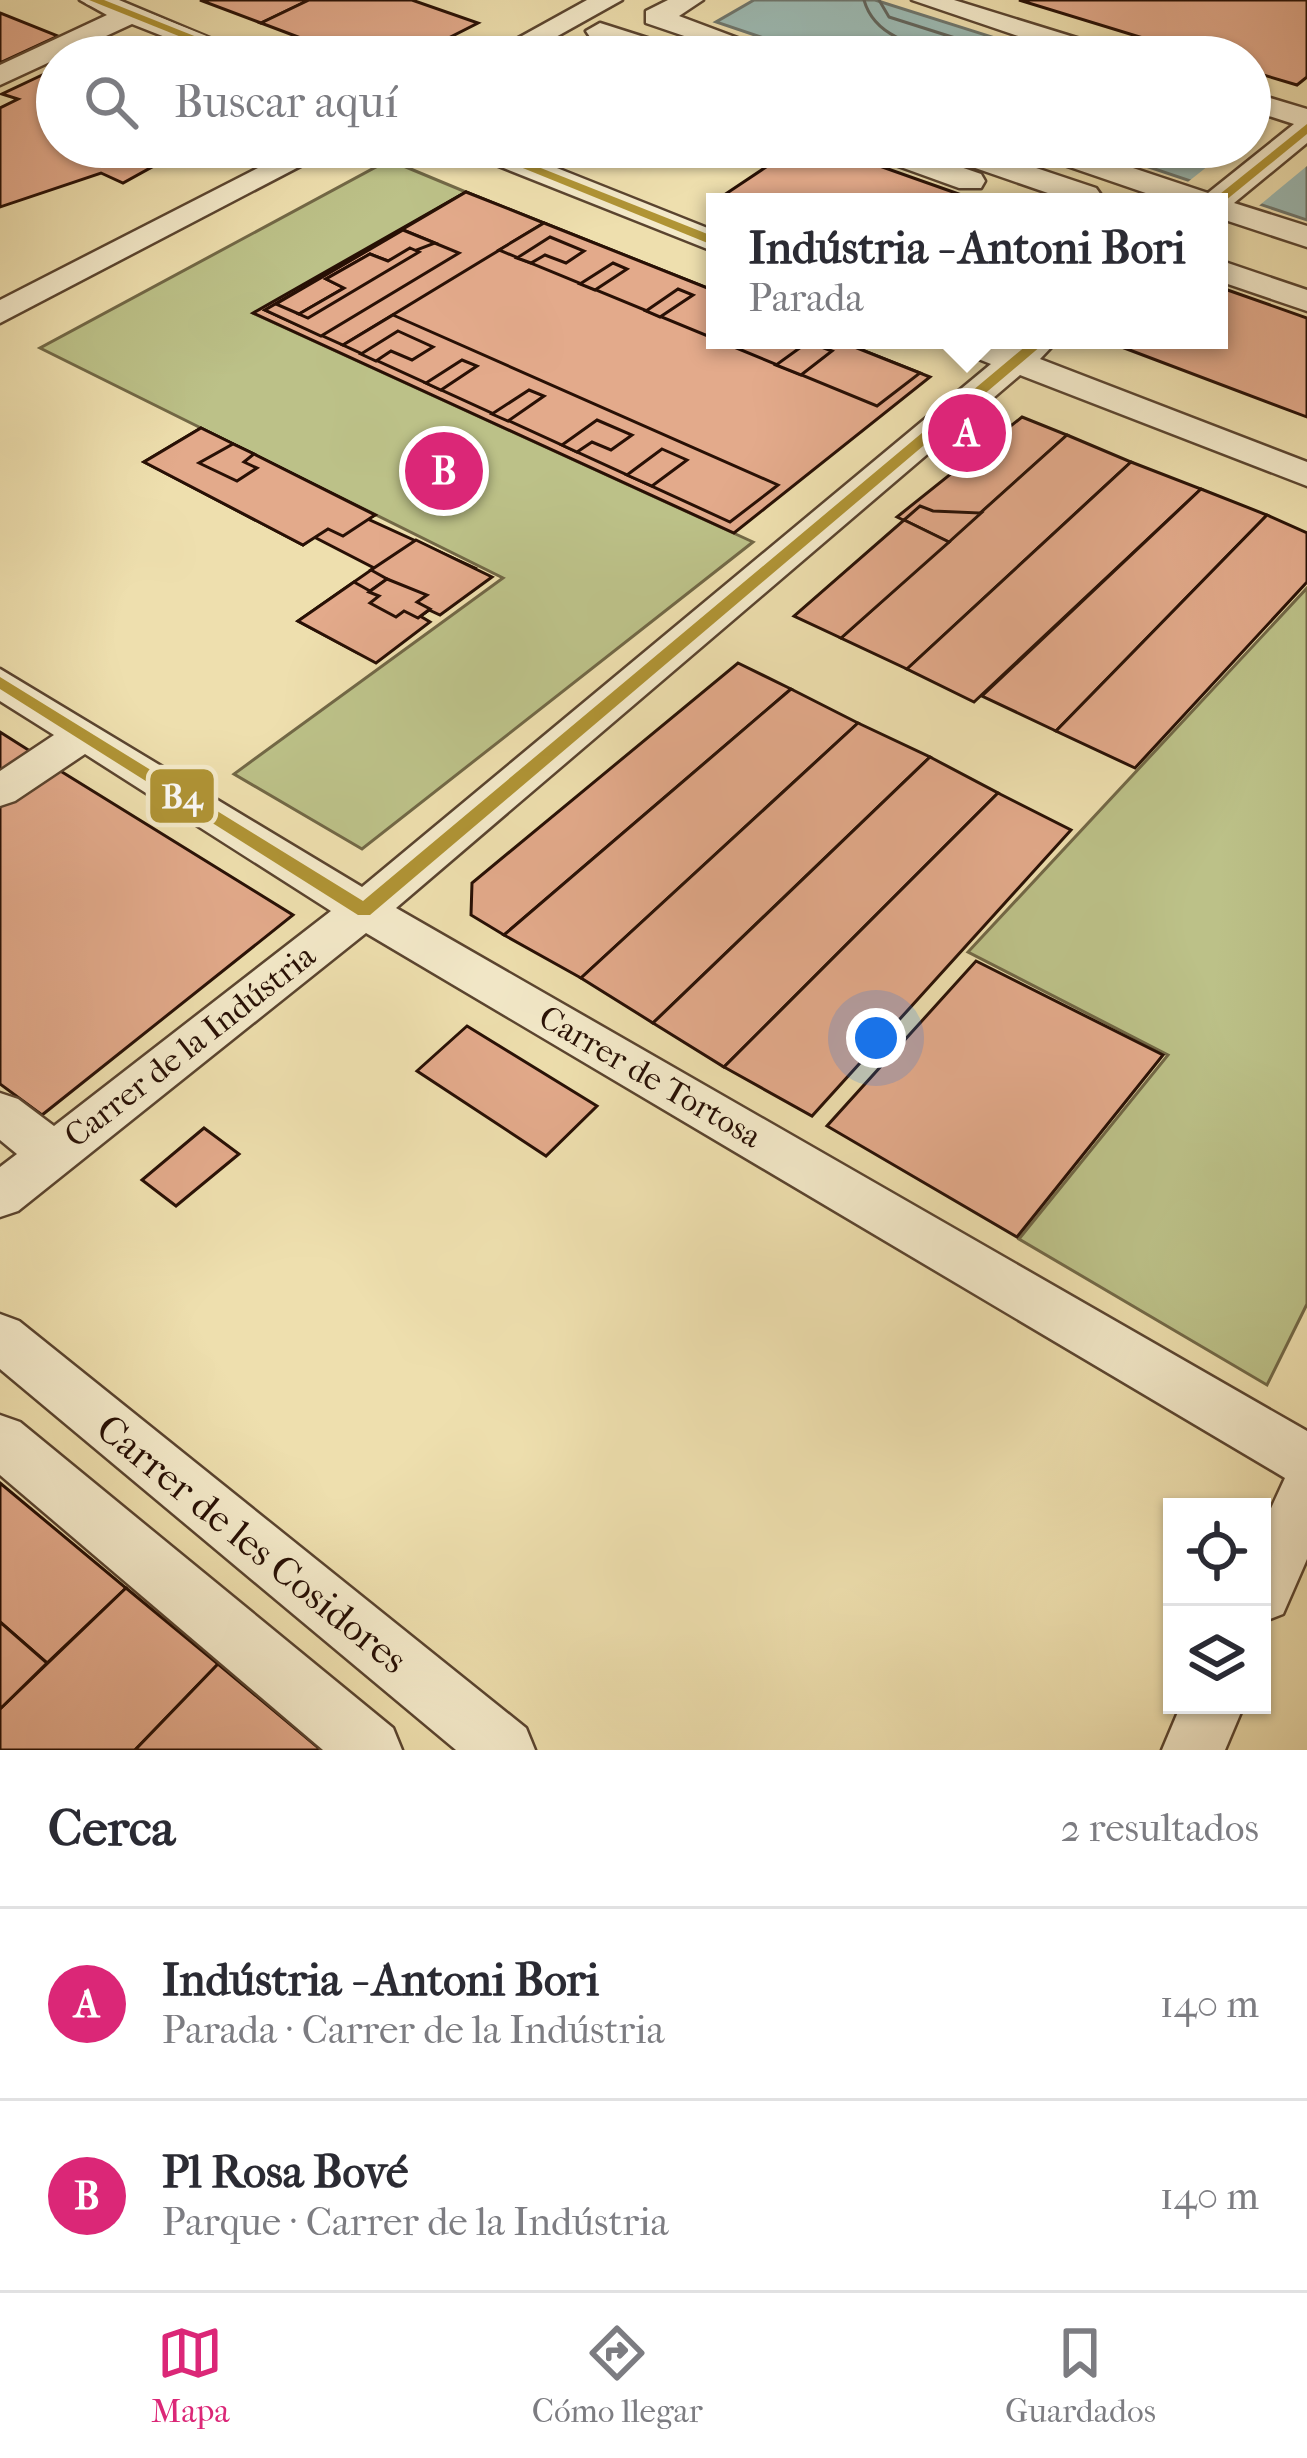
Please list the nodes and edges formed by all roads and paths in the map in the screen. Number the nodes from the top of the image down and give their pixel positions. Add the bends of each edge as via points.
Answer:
1 (94, 0) edge
2 (608, 0) edge
3 (689, 0) edge
4 (926, 0) edge
5 (130, 14) junction
6 (582, 25) junction
7 (84, 36) edge
8 (187, 36) edge
9 (553, 36) edge
10 (583, 36) edge
11 (615, 36) edge
12 (712, 36) edge
13 (1042, 36) edge
14 (36, 59) edge
15 (0, 76) edge
16 (1271, 107) edge
17 (1307, 118) edge
18 (1307, 128) edge
19 (1271, 159) edge
20 (281, 168) edge
21 (530, 168) edge
22 (933, 168) edge
23 (1005, 168) edge
24 (1102, 168) edge
25 (1260, 168) edge
26 (1003, 193) edge
27 (1078, 193) edge
28 (1176, 193) edge
29 (1228, 196) edge
30 (1228, 209) edge
31 (1307, 237) edge
32 (706, 238) edge
33 (1228, 273) edge
34 (1307, 301) edge
35 (0, 313) edge
36 (1028, 351) edge
37 (1307, 475) edge
38 (0, 682) edge
39 (85, 735) junction
40 (0, 791) edge
41 (364, 910) junction
42 (0, 1113) edge
43 (52, 1153) junction
44 (0, 1196) edge
45 (0, 1337) edge
46 (0, 1440) edge
47 (1307, 1461) edge
48 (1307, 1493) edge
49 (1271, 1574) edge
50 (1209, 1714) edge
51 (371, 1750) edge
52 (504, 1750) edge
53 (1193, 1750) edge

1 - 5 street
2 - 6 street
3 - 12 street via 656,17
4 - 13 street
5 - 7 street
5 - 8 street
6 - 9 street
6 - 10 street
6 - 11 street
14 - 15 street
16 - 17 street
18 - 19 street
20 - 35 street
21 - 32 street
22 - 26 street
23 - 27 street
24 - 28 street
25 - 29 street
30 - 31 street
33 - 34 street
36 - 37 street
36 - 41 street, Carrer de la Indústria
38 - 39 street, Carrer de Tortosa
39 - 40 street
39 - 41 street, Carrer de Tortosa
41 - 43 street, Carrer de la Indústria
41 - 47 street, Carrer de Tortosa
42 - 43 street
43 - 44 street, Carrer de la Indústria
45 - 52 street, Carrer de les Cosidores
46 - 51 street
48 - 49 street
50 - 53 street

